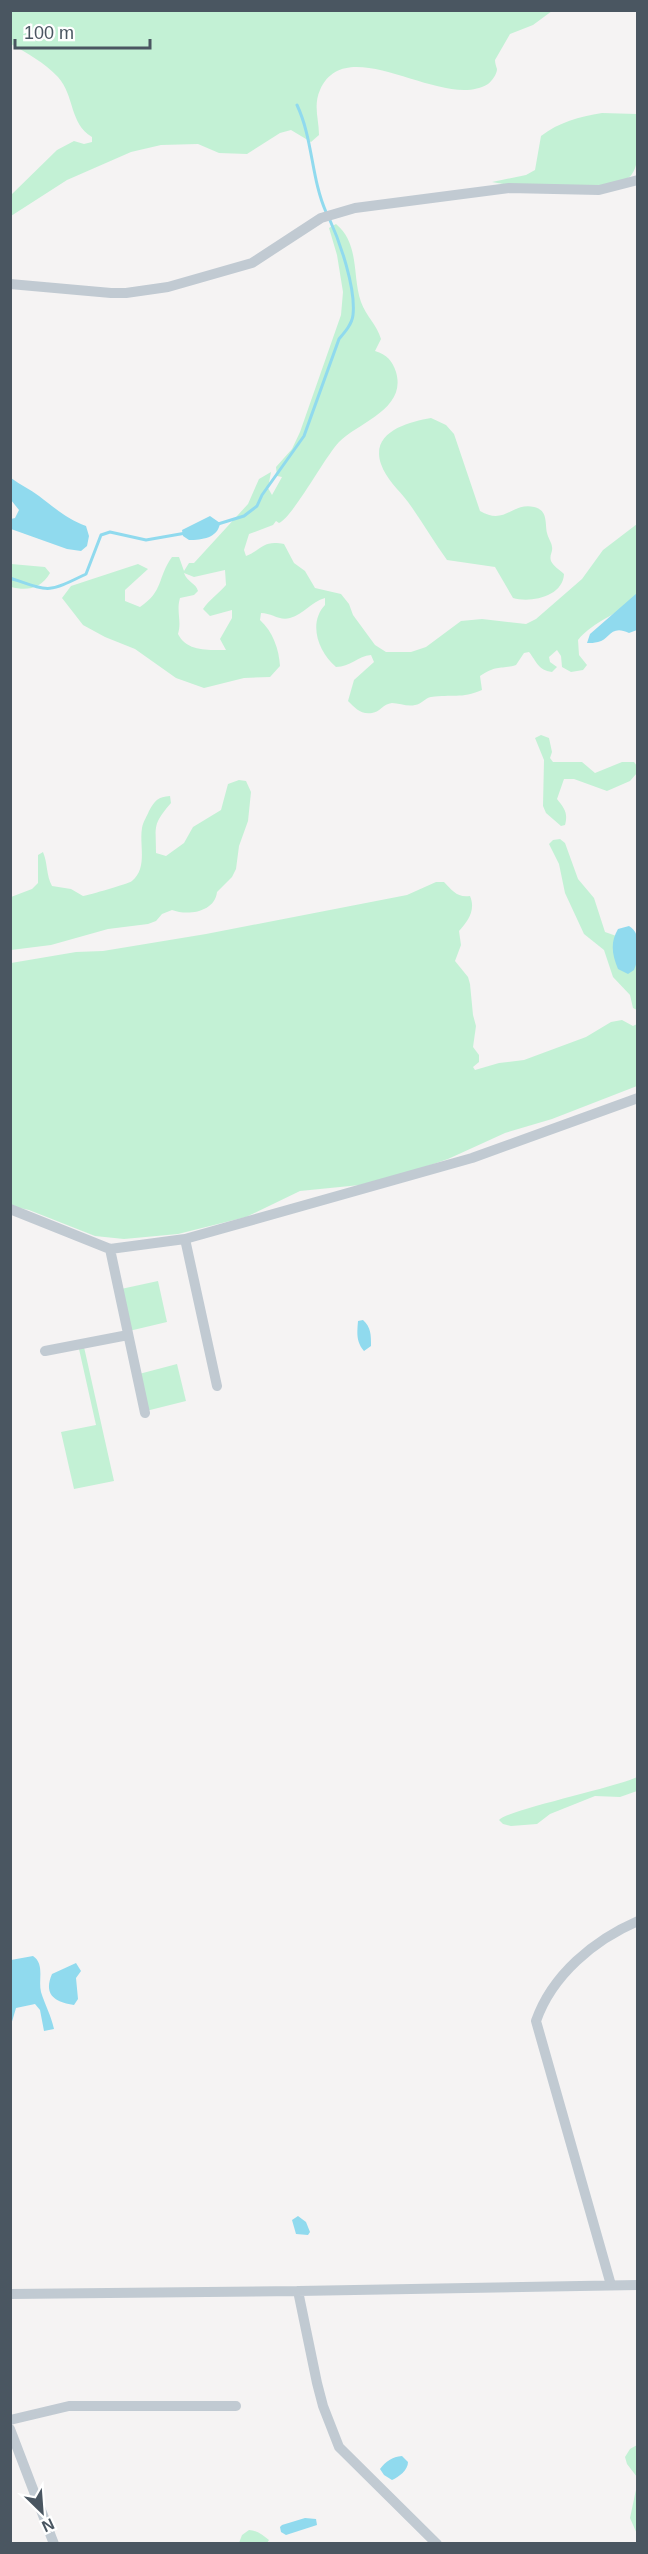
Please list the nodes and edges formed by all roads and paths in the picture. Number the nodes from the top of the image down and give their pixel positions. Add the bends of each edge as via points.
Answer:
1 (638, 180) edge
2 (10, 284) edge
3 (638, 1098) edge
4 (10, 1209) edge
5 (185, 1239) junction
6 (110, 1249) junction
7 (128, 1335) junction
8 (45, 1351) dead end
9 (217, 1386) dead end
10 (145, 1413) dead end
11 (638, 1922) edge
12 (638, 2284) edge
13 (610, 2285) junction
14 (298, 2291) junction
15 (10, 2294) edge
16 (236, 2406) dead end
17 (10, 2420) edge
18 (10, 2429) edge
19 (54, 2544) edge
20 (437, 2544) edge

1 - 2 street via 598,189 474,191 346,210 321,218 252,263 158,288 111,293
3 - 5 street via 472,1158
4 - 6 street
5 - 6 street
5 - 9 street
6 - 7 street
7 - 8 street
7 - 10 street
11 - 13 street via 583,1954 552,1991 536,2021
12 - 13 street
13 - 14 street
14 - 15 street
14 - 20 street via 323,2406 339,2446
16 - 17 street via 69,2406
18 - 19 street

